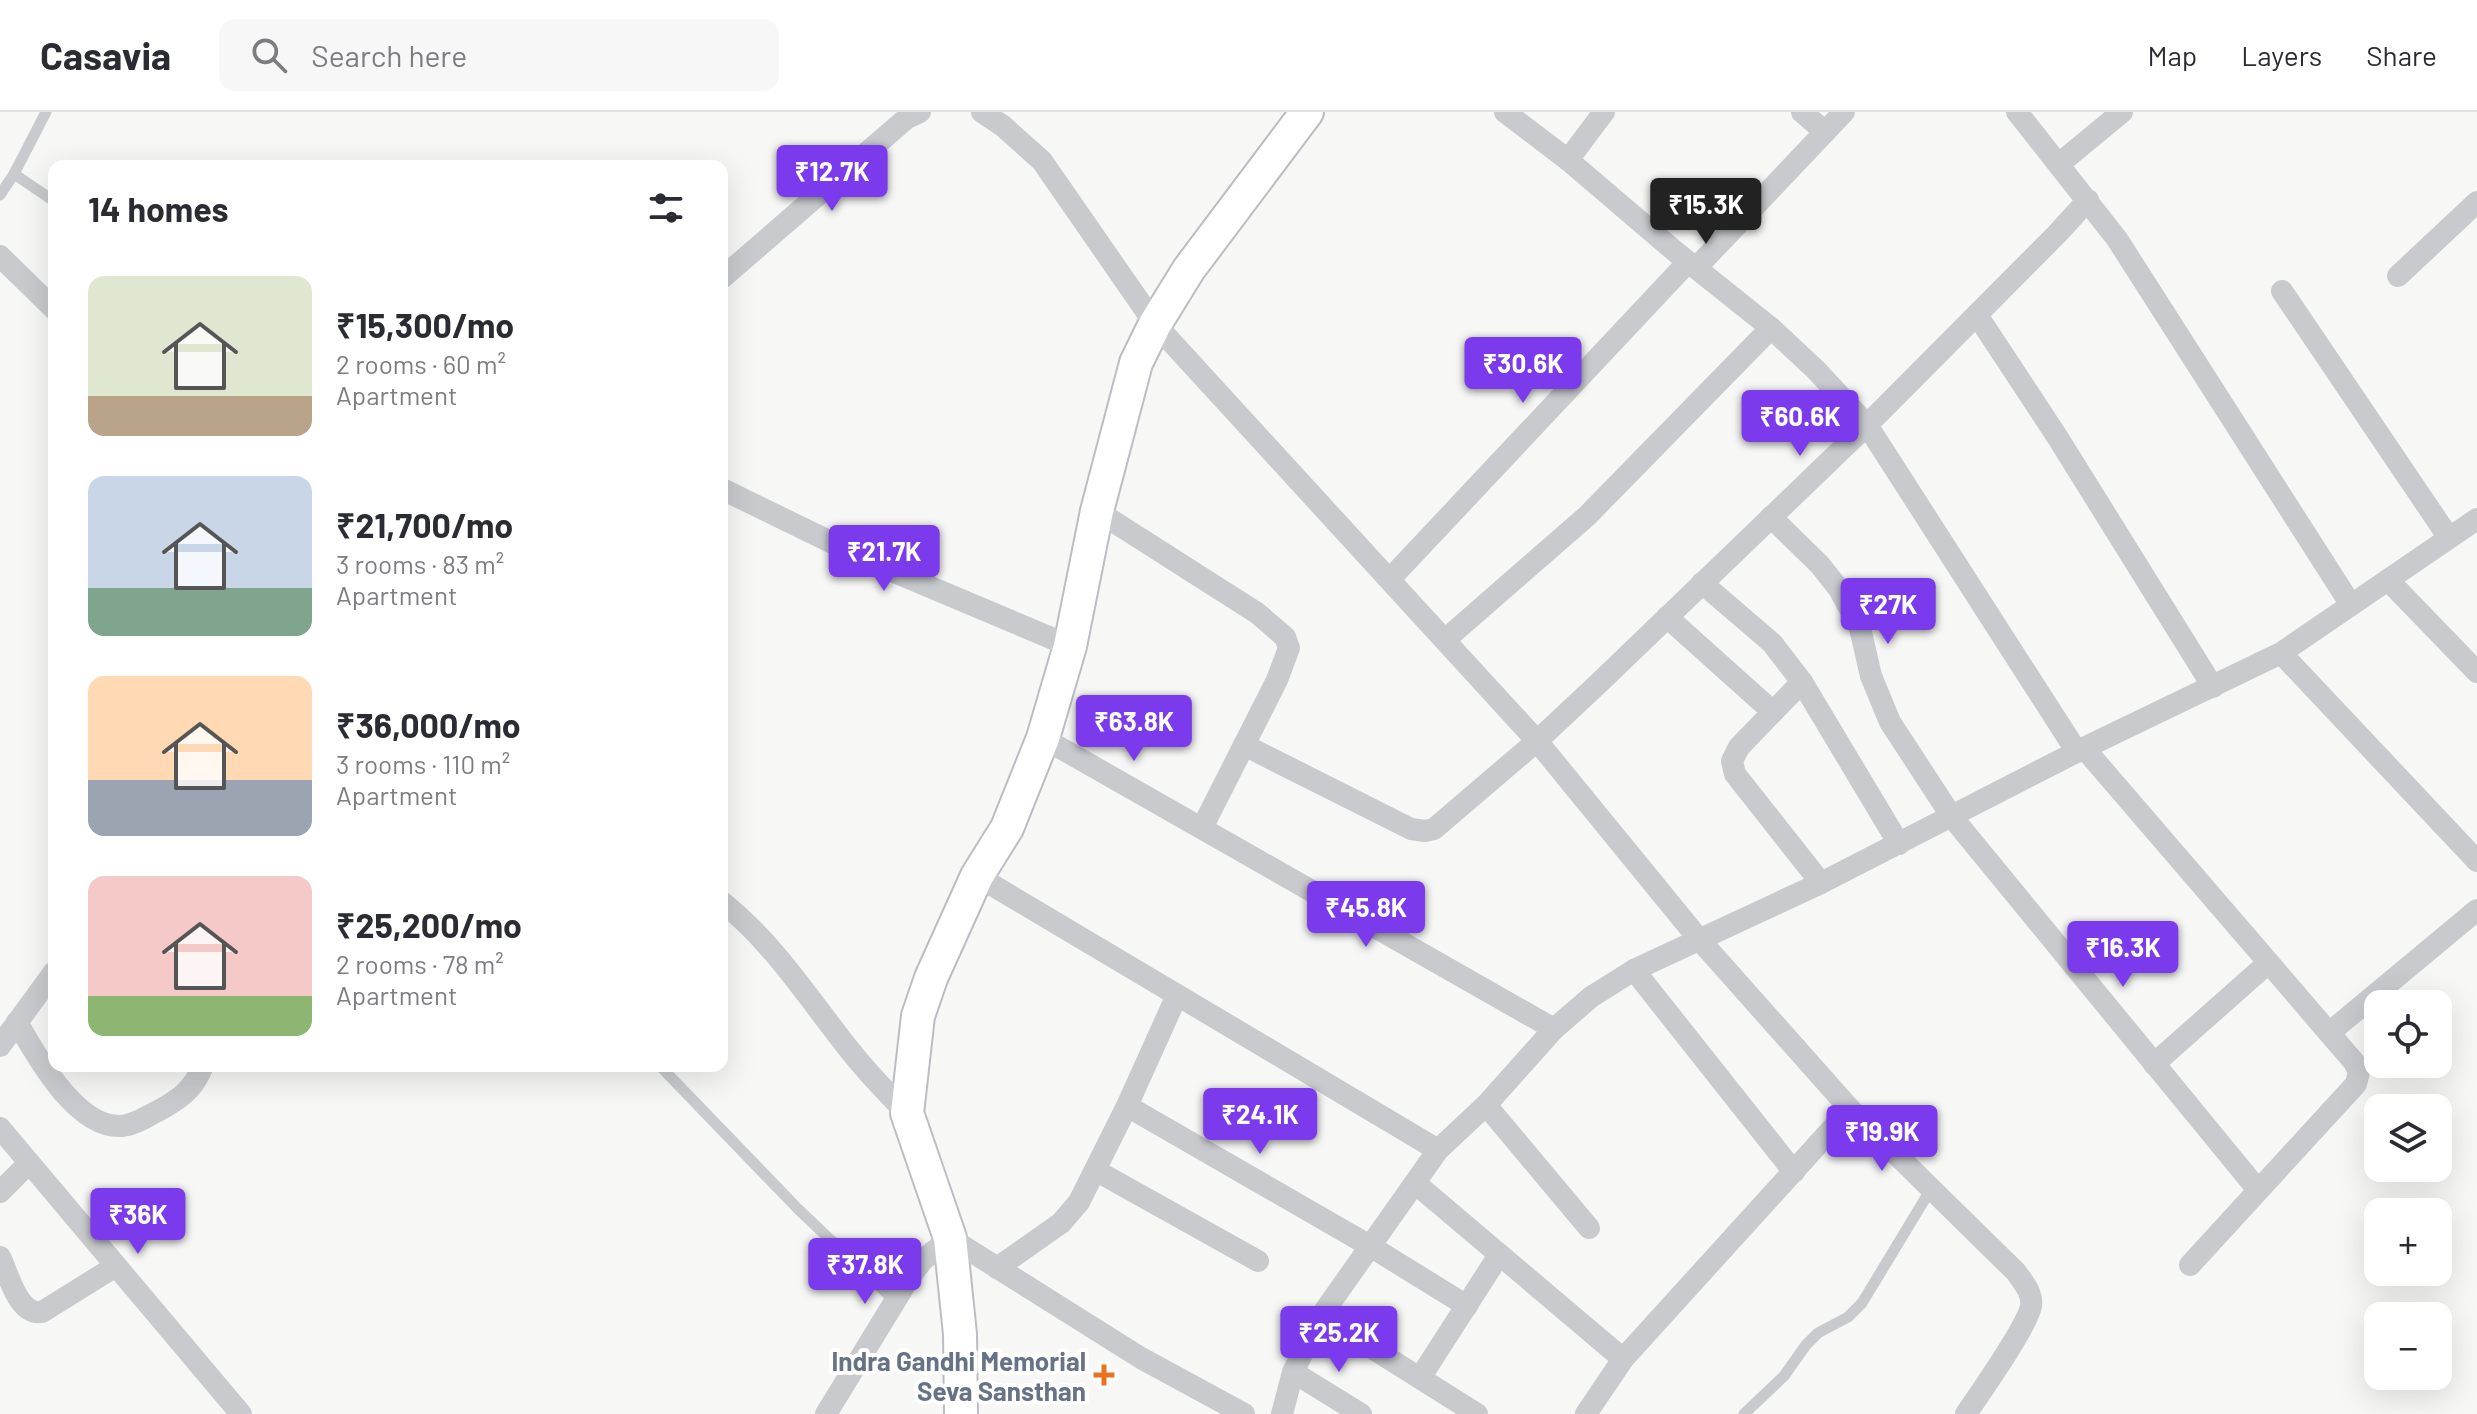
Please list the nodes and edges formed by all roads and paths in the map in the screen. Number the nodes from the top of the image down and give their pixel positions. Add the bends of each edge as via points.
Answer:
1 (46, 112) edge
2 (920, 112) edge
3 (982, 112) edge
4 (1307, 112) edge
5 (1505, 112) edge
6 (1604, 112) edge
7 (1802, 112) edge
8 (1844, 112) edge
9 (2017, 112) edge
10 (2122, 112) edge
11 (1825, 132) junction
12 (1568, 160) junction
13 (2059, 164) junction
14 (14, 174) junction
15 (0, 195) edge
16 (48, 197) edge
17 (2088, 200) junction
18 (2477, 202) edge
19 (0, 256) edge
20 (1692, 265) junction
21 (728, 273) edge
22 (2398, 276) dead end
23 (2282, 291) dead end
24 (48, 303) edge
25 (1977, 315) junction
26 (1155, 324) junction
27 (1771, 328) junction
28 (1867, 425) junction
29 (728, 492) edge
30 (1097, 511) junction
31 (1771, 517) junction
32 (2477, 519) edge
33 (2449, 538) junction
34 (1390, 579) junction
35 (2388, 580) junction
36 (1702, 583) junction
37 (2351, 605) junction
38 (1667, 617) junction
39 (1446, 639) junction
40 (1070, 646) junction
41 (2281, 653) junction
42 (2477, 672) edge
43 (1802, 682) junction
44 (2213, 687) junction
45 (1773, 712) junction
46 (1043, 738) junction
47 (1537, 741) junction
48 (1244, 745) junction
49 (2081, 750) junction
50 (1952, 817) junction
51 (1202, 828) junction
52 (1899, 844) junction
53 (2477, 861) edge
54 (977, 876) junction
55 (1821, 883) junction
56 (728, 907) edge
57 (2477, 910) edge
58 (1698, 938) junction
59 (2268, 963) junction
60 (1634, 970) junction
61 (48, 980) edge
62 (1177, 995) junction
63 (17, 1022) junction
64 (1554, 1029) junction
65 (2329, 1033) junction
66 (0, 1046) edge
67 (2154, 1064) junction
68 (200, 1072) edge
69 (666, 1072) edge
70 (1486, 1105) junction
71 (1127, 1106) junction
72 (1850, 1109) junction
73 (907, 1113) junction
74 (0, 1128) edge
75 (1438, 1150) junction
76 (29, 1163) junction
77 (1095, 1170) junction
78 (1794, 1172) junction
79 (1415, 1183) junction
80 (1931, 1189) junction
81 (2258, 1190) junction
82 (0, 1192) edge
83 (1589, 1228) dead end
84 (950, 1238) junction
85 (1370, 1246) junction
86 (1499, 1255) junction
87 (0, 1257) edge
88 (1258, 1261) dead end
89 (2190, 1265) dead end
90 (116, 1266) junction
91 (997, 1268) junction
92 (895, 1301) junction
93 (1467, 1306) junction
94 (1321, 1316) junction
95 (1623, 1359) junction
96 (1293, 1372) junction
97 (1420, 1378) junction
98 (241, 1414) edge
99 (826, 1414) edge
100 (961, 1414) edge
101 (1244, 1414) edge
102 (1282, 1414) edge
103 (1361, 1414) edge
104 (1477, 1414) edge
105 (1586, 1414) edge
106 (1744, 1414) edge
107 (1966, 1414) edge

1 - 14 lane
2 - 21 street
3 - 26 street via 1042,161
4 - 26 street via 1189,269
5 - 12 street
6 - 12 street
7 - 11 street
8 - 11 street
9 - 13 street
10 - 13 street
11 - 20 street
12 - 20 street
13 - 17 street
14 - 15 lane
14 - 16 lane
17 - 25 street
17 - 37 street
18 - 22 street
19 - 24 street
20 - 27 street
20 - 34 street
23 - 33 street
25 - 28 street
25 - 44 street
26 - 30 street via 1136,363
26 - 34 street
27 - 28 street
27 - 39 street via 1587,516
28 - 31 street
28 - 49 street
29 - 40 street via 878,565
30 - 40 street
30 - 48 street via 1257,613 1285,637 1289,648 1277,680
31 - 36 street
31 - 50 street via 1839,589 1860,628 1871,676 1890,722
32 - 33 street
33 - 35 street
34 - 39 street
35 - 37 street
35 - 42 street
36 - 38 street
36 - 43 street via 1772,643
37 - 41 street
38 - 45 street
38 - 47 street
39 - 47 street
40 - 46 street
41 - 44 street
41 - 53 street
43 - 45 street
43 - 52 street
44 - 49 street
45 - 55 street via 1739,747 1732,761 1735,774
46 - 51 street
46 - 54 street via 1007,828
47 - 48 street via 1434,829 1425,831 1411,829
47 - 58 street
48 - 51 street
49 - 50 street
49 - 59 street
50 - 52 street
50 - 67 street
51 - 64 street
52 - 55 street
54 - 62 street
54 - 73 street via 918,1016
55 - 58 street
56 - 73 street via 776,953 852,1053
57 - 65 street
58 - 60 street
58 - 72 street
59 - 65 street
59 - 67 street
60 - 64 street
60 - 78 street
61 - 63 street
62 - 71 street
62 - 75 street
63 - 66 street
63 - 68 street via 64,1094 107,1123 122,1126 170,1105 187,1094
64 - 70 street
65 - 81 street via 2354,1062 2359,1072 2356,1084
67 - 81 street
69 - 92 lane
70 - 75 street
70 - 83 street
71 - 77 street
71 - 85 street
72 - 78 street
72 - 80 street
73 - 84 street
74 - 76 street
75 - 79 street
76 - 82 street
76 - 90 street
77 - 88 street
77 - 91 street via 1061,1223
78 - 95 street
79 - 85 street
79 - 86 street
80 - 106 lane via 1862,1303 1818,1333
80 - 107 street via 2016,1272 2031,1306
81 - 89 street
84 - 91 street
84 - 92 street via 923,1260
84 - 100 street
85 - 93 street
85 - 94 street
86 - 93 street
86 - 95 street
87 - 90 street via 24,1308 34,1313
90 - 98 street
91 - 101 street via 1141,1358
92 - 99 street
93 - 97 street
94 - 96 street
94 - 97 street
95 - 105 street
96 - 102 street
96 - 103 street
97 - 104 street

